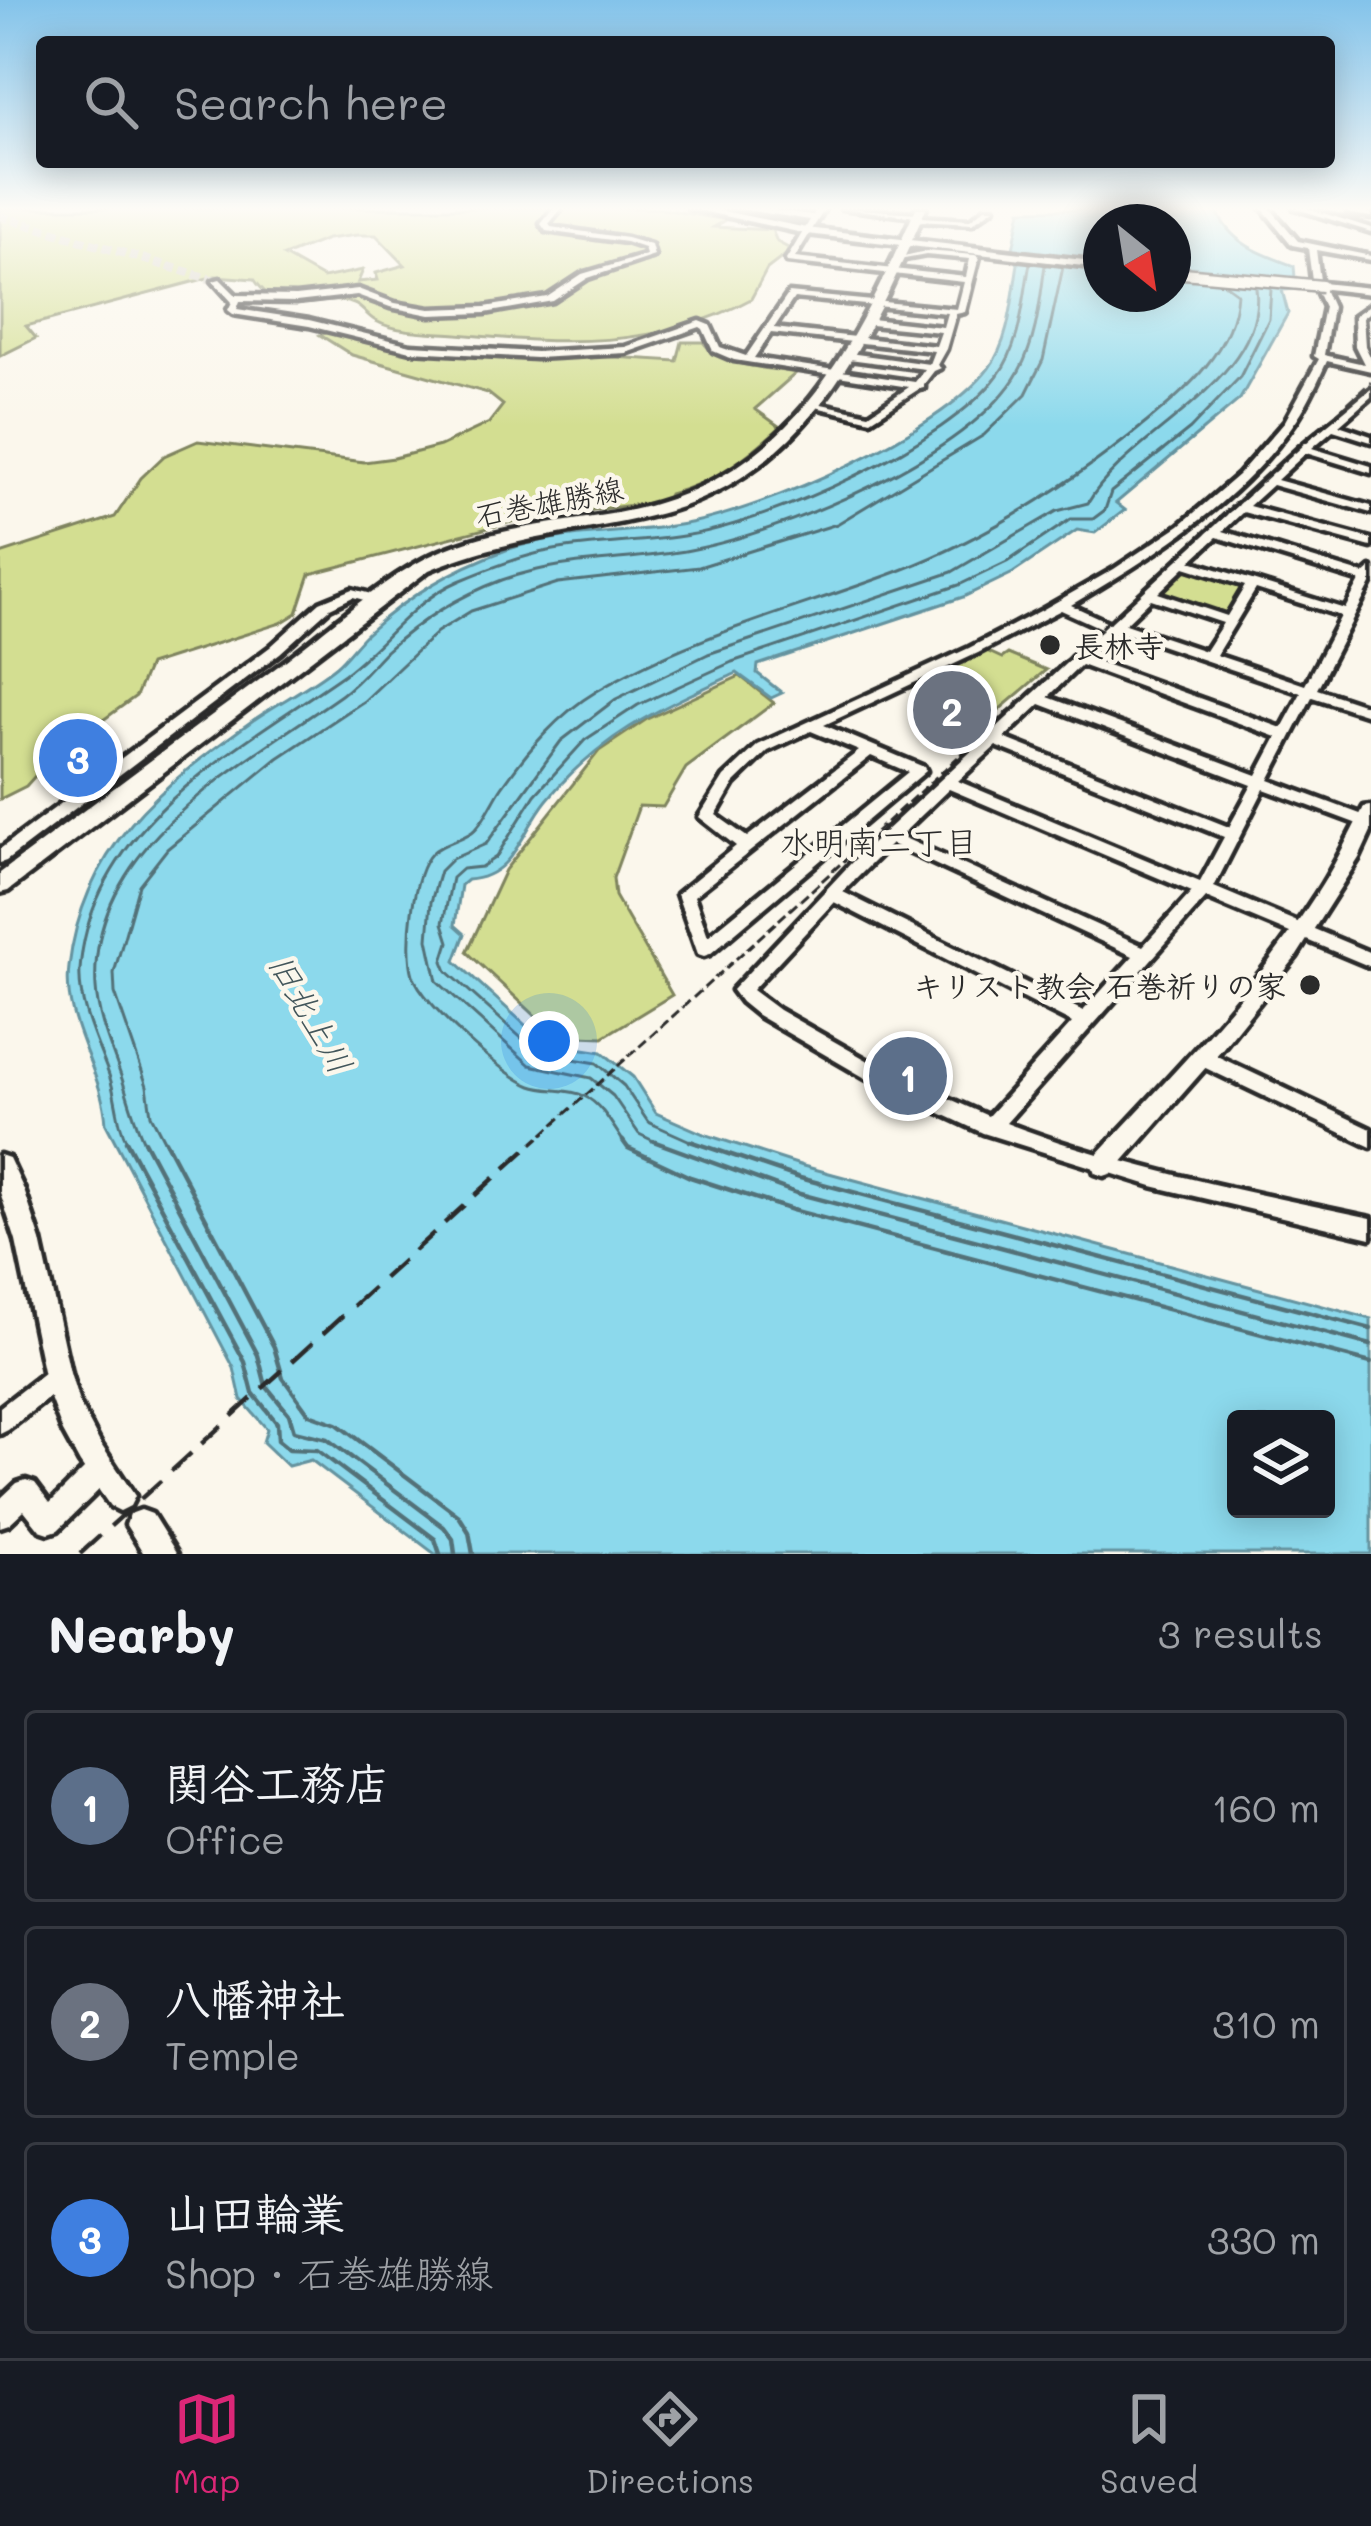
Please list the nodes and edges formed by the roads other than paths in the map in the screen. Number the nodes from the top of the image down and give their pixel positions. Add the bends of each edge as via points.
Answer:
1 (969, 280) edge
2 (217, 281) tunnel mouth
3 (577, 281) edge
4 (889, 281) edge
5 (1264, 281) edge
6 (1317, 281) edge
7 (1371, 291) edge
8 (235, 298) junction
9 (879, 303) junction
10 (1371, 307) edge
11 (952, 311) junction
12 (871, 322) junction
13 (768, 330) junction
14 (946, 330) junction
15 (861, 340) junction
16 (941, 350) junction
17 (849, 356) junction
18 (1324, 358) junction
19 (748, 360) junction
20 (936, 368) junction
21 (836, 375) junction
22 (921, 386) junction
23 (1371, 392) edge
24 (1356, 404) junction
25 (812, 405) junction
26 (1371, 409) edge
27 (1332, 426) junction
28 (1371, 439) edge
29 (1304, 449) junction
30 (1371, 470) edge
31 (1269, 481) junction
32 (1242, 508) junction
33 (1371, 509) edge
34 (1216, 533) junction
35 (1371, 543) edge
36 (1184, 563) junction
37 (1370, 577) edge
38 (1253, 584) junction
39 (1149, 594) junction
40 (375, 599) junction
41 (1060, 605) junction
42 (1348, 614) junction
43 (1231, 621) junction
44 (1116, 628) junction
45 (1209, 656) junction
46 (1080, 660) junction
47 (1310, 691) junction
48 (1038, 698) junction
49 (1371, 712) edge
50 (810, 725) junction
51 (1287, 735) junction
52 (995, 740) junction
53 (871, 749) junction
54 (1262, 781) junction
55 (948, 783) junction
56 (1370, 819) edge
57 (1233, 835) junction
58 (891, 838) junction
59 (748, 845) junction
60 (0, 857) edge
61 (0, 885) edge
62 (1205, 888) junction
63 (832, 894) junction
64 (1301, 929) junction
65 (1144, 954) junction
66 (1371, 960) edge
67 (1083, 1020) junction
68 (1202, 1057) junction
69 (989, 1127) junction
70 (1371, 1138) edge
71 (1105, 1165) junction
72 (0, 1166) edge
73 (1371, 1228) edge
74 (57, 1376) junction
75 (0, 1423) edge
76 (100, 1471) junction
77 (120, 1496) dead end
78 (0, 1515) edge
79 (141, 1526) dead end
80 (162, 1554) edge

1 - 11 street via 962,312
2 - 8 street
3 - 8 street via 550,299 485,310 430,312 358,292
4 - 9 main road, 石巻雄勝線
5 - 7 street, bridge
6 - 18 street via 1328,307 1318,356
8 - 19 street via 236,312 411,348 536,355 626,350 700,324 716,349
9 - 11 street
9 - 12 main road, 石巻雄勝線
9 - 13 street via 792,295
10 - 18 street via 1358,316 1371,368
11 - 14 street
12 - 14 street
12 - 15 main road, 石巻雄勝線
13 - 15 street
13 - 19 street
14 - 16 street
15 - 16 street
15 - 17 main road, 石巻雄勝線
16 - 20 street
17 - 20 street
17 - 21 main road, 石巻雄勝線
18 - 41 street via 1291,421 1238,478 1178,531
19 - 21 street
20 - 22 street
21 - 22 street
21 - 25 main road, 石巻雄勝線
22 - 25 street via 872,417
23 - 24 street
24 - 26 street
24 - 27 street
25 - 40 main road, 石巻雄勝線 via 722,489 659,510 470,546
27 - 28 street
27 - 29 street
29 - 30 street
29 - 31 street
31 - 32 street
31 - 33 street
32 - 34 street
32 - 35 street
34 - 36 street
34 - 37 street
36 - 38 street
36 - 39 street
37 - 42 street
38 - 42 street
38 - 43 street
39 - 43 street
39 - 44 street
40 - 60 street via 352,593 325,605
40 - 61 main road, 石巻雄勝線
41 - 44 street
41 - 50 street
42 - 47 street
43 - 45 street
44 - 45 street
44 - 46 street
45 - 47 street
46 - 48 street
46 - 51 street
47 - 49 street
47 - 51 street
48 - 52 street
48 - 54 street
50 - 53 street
50 - 59 street via 763,748 707,817
51 - 54 street
52 - 55 street
52 - 57 street
53 - 59 street
53 - 59 street via 919,771 704,950 686,894
54 - 56 street
54 - 57 street
55 - 58 street
55 - 62 street
56 - 64 street
57 - 62 street
58 - 63 street
58 - 65 street
62 - 64 street
62 - 65 street
63 - 67 street
63 - 69 street via 746,982 745,996 854,1065
64 - 66 street
64 - 68 street
65 - 67 street
67 - 69 street
68 - 70 street
68 - 71 street
69 - 71 street
71 - 73 street
72 - 74 street via 44,1301
74 - 75 street
74 - 76 street
76 - 77 street
76 - 78 street via 49,1521 26,1492
79 - 80 street

